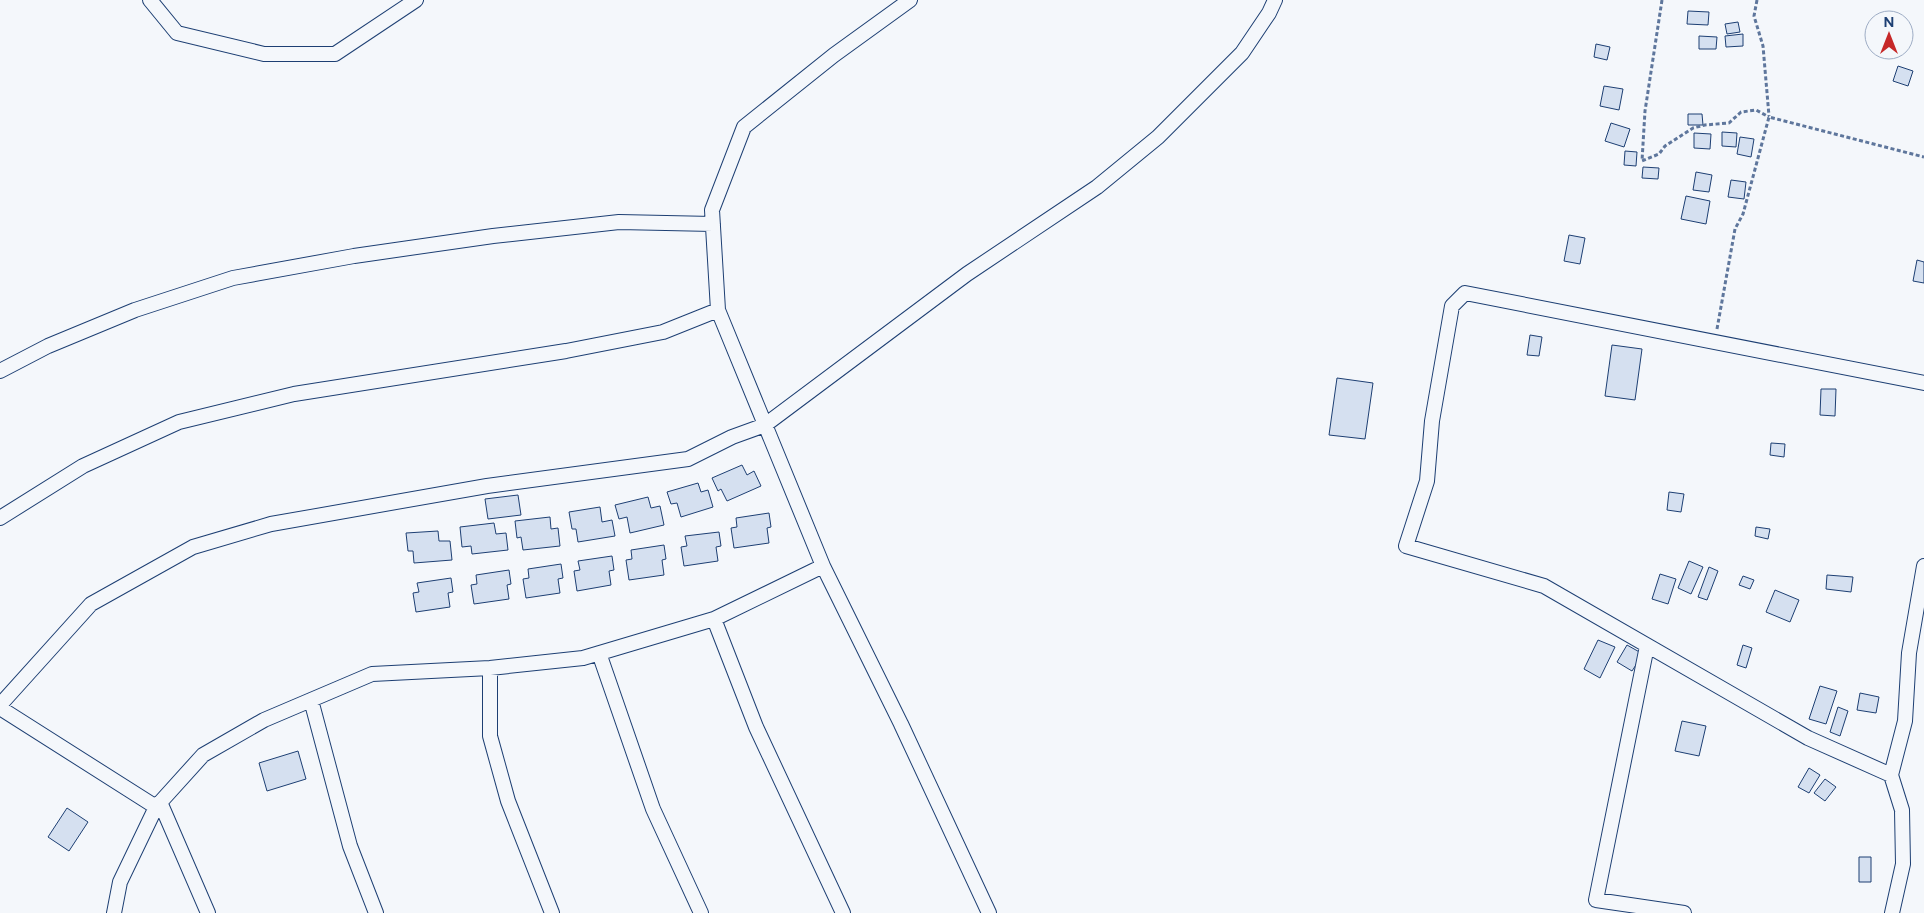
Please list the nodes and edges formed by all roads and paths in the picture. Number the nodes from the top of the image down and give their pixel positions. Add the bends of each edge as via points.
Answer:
1 (150, 0) edge
2 (416, 0) edge
3 (910, 0) edge
4 (1275, 0) edge
5 (1662, 0) edge
6 (1757, 0) edge
7 (1769, 116) junction
8 (1924, 156) edge
9 (713, 224) junction
10 (718, 310) junction
11 (1715, 342) junction
12 (0, 371) edge
13 (1924, 383) edge
14 (764, 424) junction
15 (0, 518) edge
16 (823, 566) junction
17 (1924, 566) edge
18 (714, 619) junction
19 (1647, 646) junction
20 (599, 653) junction
21 (490, 668) junction
22 (311, 700) junction
23 (0, 707) edge
24 (1891, 775) junction
25 (158, 805) junction
26 (114, 913) edge
27 (208, 913) edge
28 (376, 913) edge
29 (552, 913) edge
30 (701, 913) edge
31 (843, 913) edge
32 (989, 913) edge
33 (1684, 913) edge
34 (1892, 913) edge

1 - 2 street via 178,33 264,54 335,54
3 - 9 street via 834,55 744,128 712,210
4 - 14 street via 1242,53 1158,137 1097,187 967,274
5 - 7 path via 1645,111 1642,161 1659,154 1665,146 1693,128 1728,122 1741,112 1756,110
6 - 7 path via 1754,16 1763,46
7 - 8 path
7 - 11 path via 1743,214 1734,229
9 - 10 street
9 - 12 street via 619,222 354,256 233,278 135,310 48,346
10 - 14 street
10 - 15 street via 663,332 566,351 294,394 180,422 83,466
11 - 13 street
11 - 19 street via 1465,292 1452,306 1432,421 1427,481 1406,546 1544,586
14 - 16 street
14 - 23 street via 688,459 487,486 320,515 271,524 193,547 91,604
16 - 18 street
16 - 32 street
17 - 24 street via 1909,653 1905,720
18 - 20 street
18 - 31 street via 756,726
19 - 24 street via 1808,738
19 - 33 street via 1596,900
20 - 21 street via 584,658
20 - 30 street via 654,808
21 - 22 street via 372,674
21 - 29 street via 490,736 508,801
22 - 25 street via 264,720 203,755
22 - 28 street via 350,846
23 - 25 street
24 - 34 street via 1902,810 1903,864
25 - 26 street via 120,882
25 - 27 street

